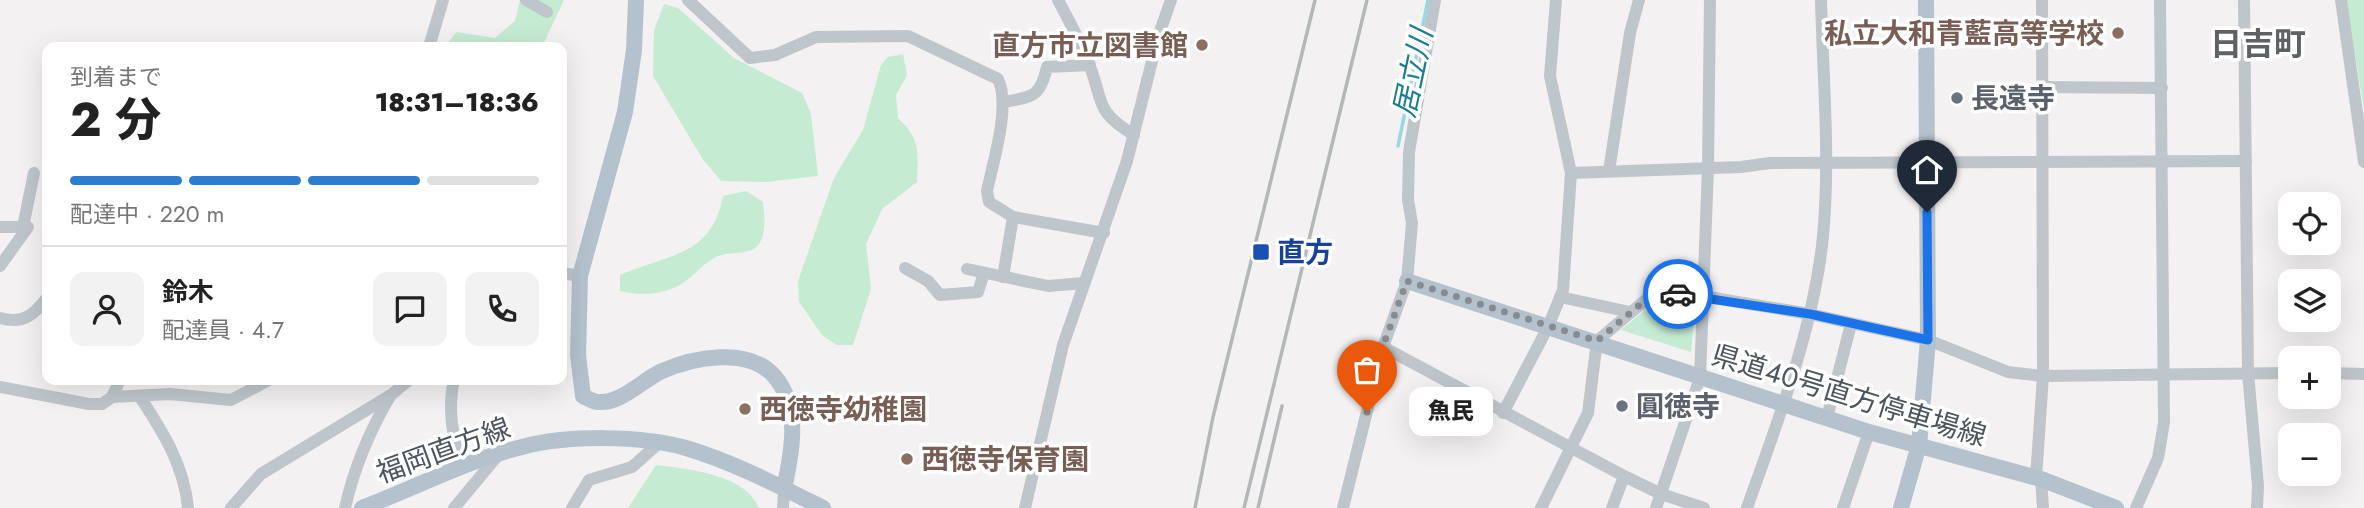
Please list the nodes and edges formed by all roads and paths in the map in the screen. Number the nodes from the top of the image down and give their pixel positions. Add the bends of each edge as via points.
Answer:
1 (443, 0) edge
2 (526, 0) edge
3 (636, 0) edge
4 (688, 0) edge
5 (1058, 0) edge
6 (1171, 0) edge
7 (1435, 0) edge
8 (1556, 0) edge
9 (1639, 0) edge
10 (1710, 0) edge
11 (1822, 0) edge
12 (1926, 0) edge
13 (2042, 0) edge
14 (2160, 0) edge
15 (2244, 0) edge
16 (2341, 0) edge
17 (547, 12) dead end
18 (430, 42) edge
19 (1090, 65) junction
20 (2042, 88) junction
21 (2162, 88) junction
22 (1003, 102) junction
23 (1134, 135) junction
24 (1927, 161) junction
25 (2163, 161) junction
26 (2246, 161) junction
27 (2041, 162) junction
28 (2364, 162) edge
29 (1825, 163) junction
30 (1709, 168) junction
31 (1609, 171) junction
32 (34, 173) dead end
33 (1571, 173) junction
34 (1013, 217) junction
35 (23, 227) junction
36 (0, 228) edge
37 (1104, 233) junction
38 (0, 266) edge
39 (905, 268) dead end
40 (967, 269) dead end
41 (984, 273) junction
42 (567, 274) edge
43 (580, 276) junction
44 (1003, 278) junction
45 (1407, 281) junction
46 (1084, 283) junction
47 (1702, 296) junction
48 (1560, 297) junction
49 (42, 304) edge
50 (1630, 312) junction
51 (1810, 314) junction
52 (0, 318) edge
53 (1852, 324) junction
54 (1548, 327) junction
55 (1928, 340) junction
56 (1597, 341) junction
57 (1383, 346) junction
58 (2248, 373) junction
59 (2278, 373) edge
60 (2341, 373) edge
61 (2364, 373) edge
62 (2165, 374) junction
63 (2043, 376) junction
64 (1700, 378) junction
65 (118, 385) edge
66 (260, 385) edge
67 (402, 385) edge
68 (453, 385) edge
69 (0, 387) edge
70 (391, 395) junction
71 (112, 397) junction
72 (140, 397) junction
73 (1784, 403) junction
74 (1503, 413) junction
75 (1827, 418) junction
76 (1869, 432) junction
77 (659, 443) junction
78 (1919, 445) junction
79 (1570, 449) junction
80 (499, 454) junction
81 (462, 467) junction
82 (1624, 476) junction
83 (2039, 478) junction
84 (784, 489) junction
85 (1661, 494) junction
86 (188, 508) edge
87 (230, 508) edge
88 (345, 508) edge
89 (362, 508) edge
90 (454, 508) edge
91 (572, 508) edge
92 (783, 508) edge
93 (822, 508) edge
94 (1025, 508) edge
95 (1343, 508) edge
96 (1541, 508) edge
97 (1612, 508) edge
98 (1656, 508) edge
99 (1704, 508) edge
100 (1747, 508) edge
101 (1843, 508) edge
102 (1901, 508) edge
103 (2043, 508) edge
104 (2116, 508) edge
105 (2136, 508) edge
106 (2257, 508) edge

1 - 18 street
2 - 17 street
3 - 43 main road via 625,112
4 - 22 street via 750,58 775,55 816,37 908,36 999,79
5 - 19 street
6 - 23 street
7 - 45 street via 1409,152 1412,223
8 - 33 street via 1550,76
9 - 31 street
10 - 30 street
11 - 29 street
12 - 24 main road
13 - 20 street
14 - 21 street
15 - 26 street
16 - 28 street
19 - 22 street via 1047,67 1036,94
19 - 23 street via 1103,109 1115,124
20 - 21 street
20 - 27 street
21 - 25 street
22 - 34 street via 987,191 989,202
23 - 37 street
24 - 27 street
24 - 29 street
24 - 55 main road
25 - 26 street
25 - 27 street
25 - 62 street
26 - 58 street
27 - 63 street
29 - 30 street
29 - 51 street via 1822,245
30 - 31 street
30 - 47 street
31 - 33 street
32 - 35 street
33 - 48 street
34 - 37 street
34 - 44 street
35 - 36 street
35 - 38 street via 28,227
37 - 46 street
39 - 41 street via 928,281 940,295 978,292
40 - 41 street
41 - 44 street
42 - 43 street
43 - 84 main road via 578,355 583,396 597,402 612,399 686,362 745,359 766,366 784,388 793,417
44 - 46 street via 1048,286
45 - 54 main road, 県道40号直方停車場線
45 - 57 street
46 - 94 street via 1063,345
47 - 50 street via 1655,292
47 - 51 street
47 - 64 street
48 - 50 street
48 - 54 street
49 - 52 street via 33,316 13,321
50 - 56 street
51 - 53 street
51 - 73 street
53 - 55 street
53 - 75 street
54 - 56 main road, 県道40号直方停車場線
54 - 74 street
55 - 63 street via 1986,366
55 - 78 main road
56 - 64 main road, 県道40号直方停車場線
56 - 79 street via 1588,413
57 - 74 street
57 - 95 street
58 - 59 street
58 - 62 street
58 - 106 street
60 - 61 street
62 - 63 street
62 - 105 street via 2161,448
63 - 83 street
64 - 73 main road, 県道40号直方停車場線
64 - 85 street
65 - 71 street
66 - 72 street via 231,400 170,394
67 - 70 street
68 - 81 street via 452,431
69 - 71 street via 89,404 102,404
70 - 87 street via 261,474
70 - 88 street via 367,436
71 - 72 street
72 - 86 street via 170,442
73 - 75 main road, 県道40号直方停車場線
73 - 100 street
74 - 79 street
75 - 76 main road, 県道40号直方停車場線
76 - 78 main road, 県道40号直方停車場線
76 - 101 street
77 - 80 main road, 福岡直方線 via 582,439 523,446
77 - 84 main road, 福岡直方線 via 686,449
77 - 91 street via 632,467 589,480
78 - 83 main road, 県道40号直方停車場線
78 - 102 main road
79 - 82 street
79 - 96 street
80 - 81 main road, 福岡直方線
80 - 90 street
81 - 89 main road, 福岡直方線
82 - 85 street
82 - 97 street
83 - 103 street
83 - 104 main road, 県道40号直方停車場線
84 - 92 street
84 - 93 main road, 福岡直方線
85 - 98 street
85 - 99 street

